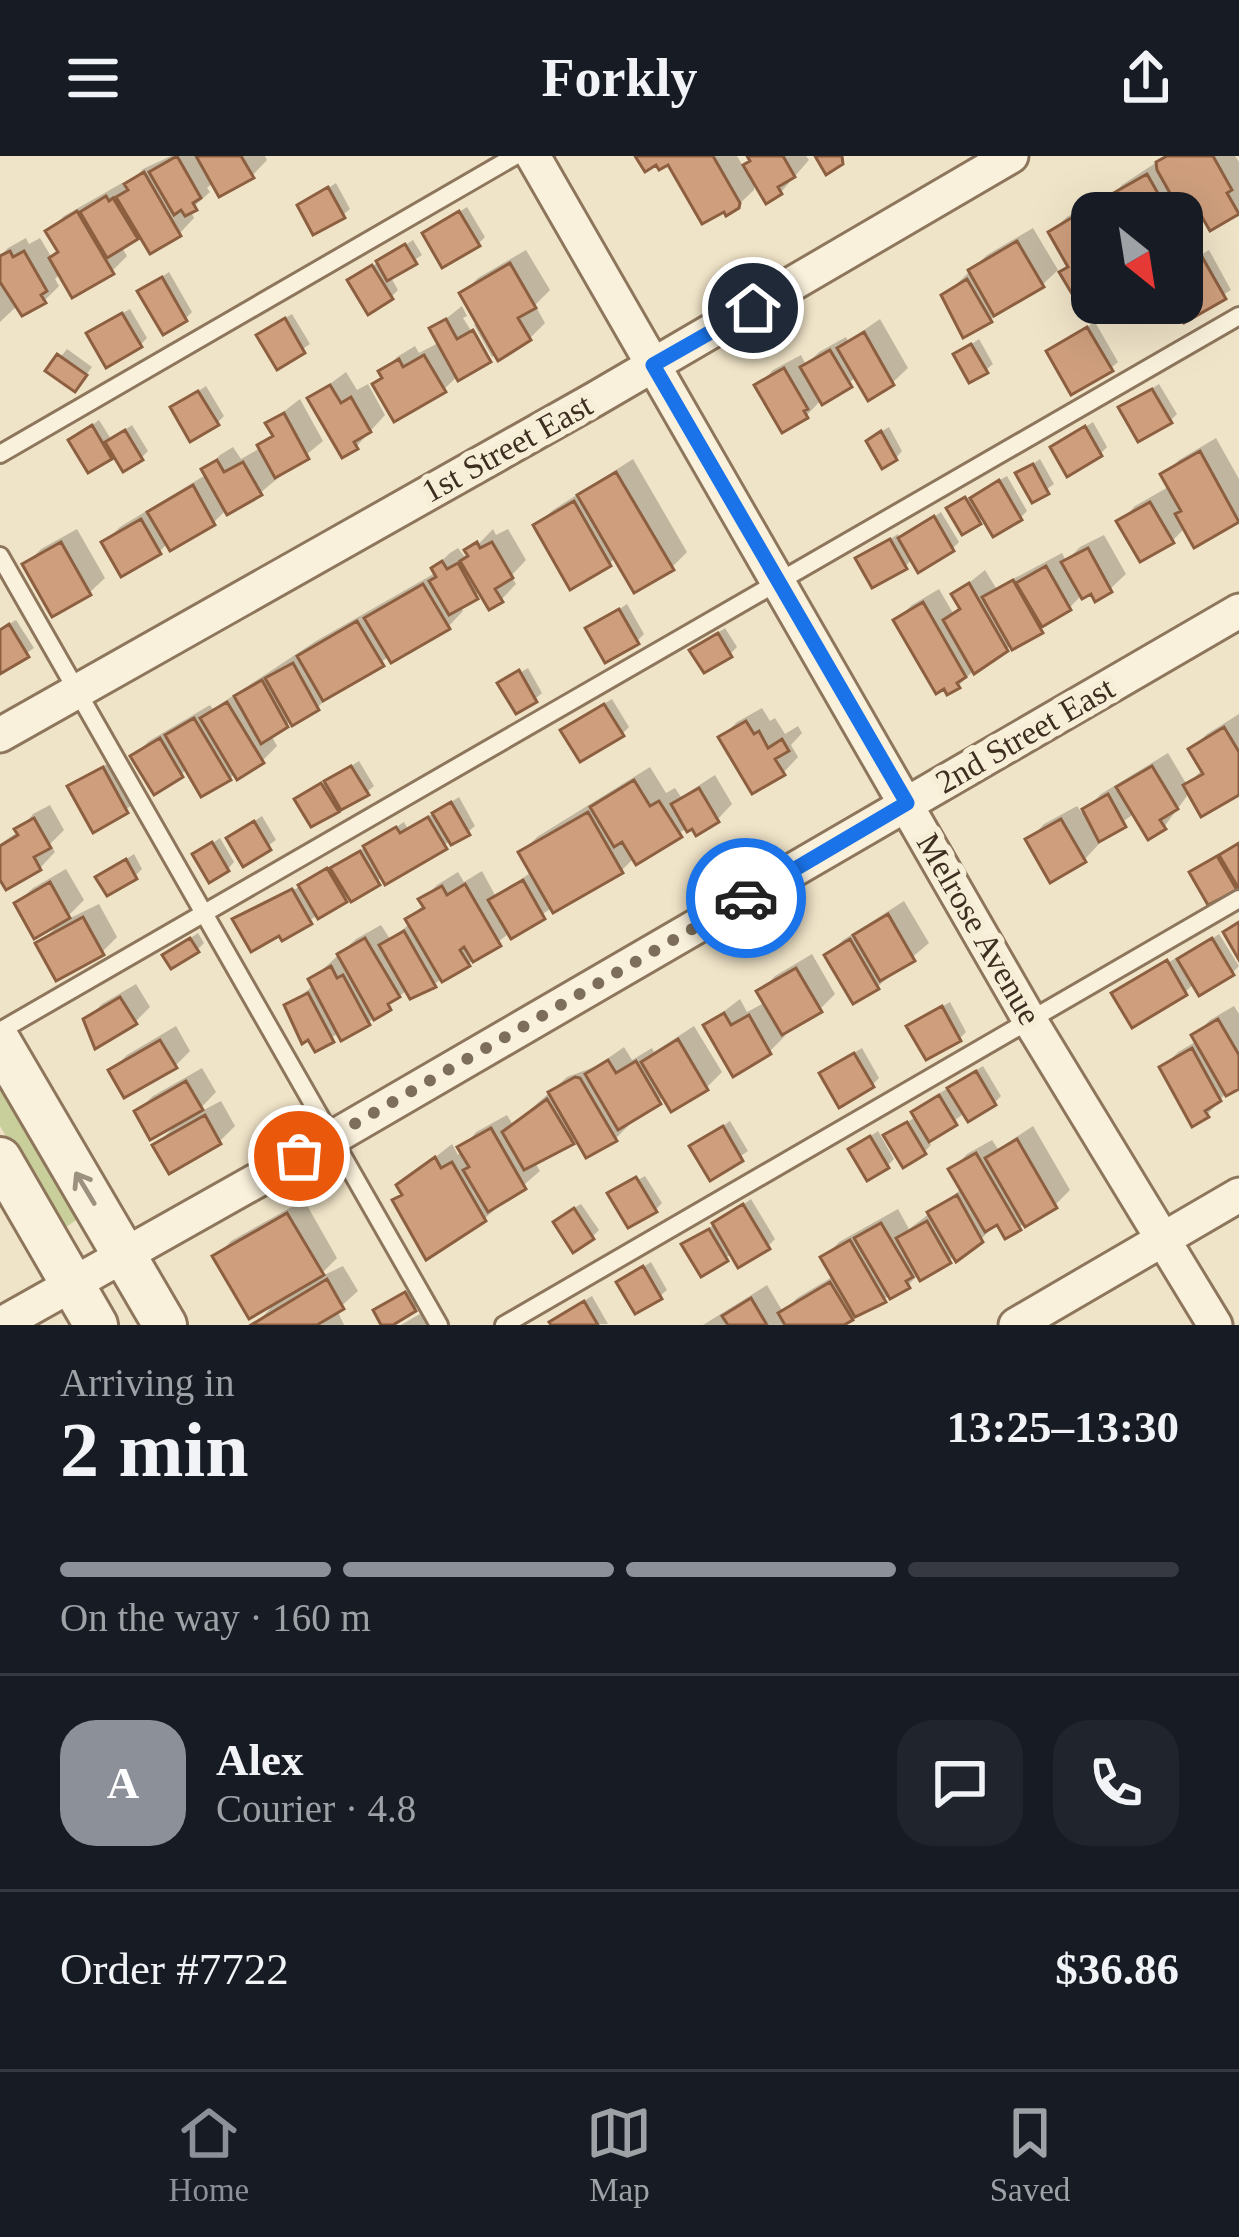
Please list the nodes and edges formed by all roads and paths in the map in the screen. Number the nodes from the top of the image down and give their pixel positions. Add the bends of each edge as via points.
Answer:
1 (515, 156) edge
2 (533, 156) edge
3 (1011, 156) edge
4 (1239, 316) edge
5 (653, 365) junction
6 (0, 454) edge
7 (0, 556) edge
8 (780, 580) junction
9 (1239, 611) edge
10 (76, 690) junction
11 (0, 735) edge
12 (907, 803) junction
13 (1239, 899) edge
14 (206, 911) junction
15 (1029, 1019) junction
16 (0, 1030) edge
17 (0, 1043) edge
18 (334, 1137) junction
19 (0, 1159) edge
20 (1239, 1195) edge
21 (1163, 1238) junction
22 (125, 1256) junction
23 (71, 1282) junction
24 (0, 1325) edge
25 (96, 1325) edge
26 (165, 1325) edge
27 (439, 1325) edge
28 (503, 1325) edge
29 (1016, 1325) edge
30 (1215, 1325) edge

1 - 6 lane
2 - 5 street, Melrose Avenue
3 - 5 street, 1st Street East
4 - 8 lane
5 - 8 street, Melrose Avenue
5 - 10 street, 1st Street East
7 - 10 lane
8 - 12 street, Melrose Avenue
8 - 14 lane
9 - 12 street, 2nd Street East
10 - 11 street, 1st Street East
10 - 14 lane
12 - 15 street, Melrose Avenue
12 - 18 street, 2nd Street East
13 - 15 lane
14 - 16 lane
14 - 18 lane
15 - 21 street, Melrose Avenue
15 - 28 lane
22 -> 17 street
18 - 22 street, 2nd Street East
18 - 27 lane
19 - 23 street
20 - 21 street
21 - 29 street
21 - 30 street, Melrose Avenue
22 - 23 street, 2nd Street East
22 - 26 street
23 - 24 street, 2nd Street East
23 - 25 street

